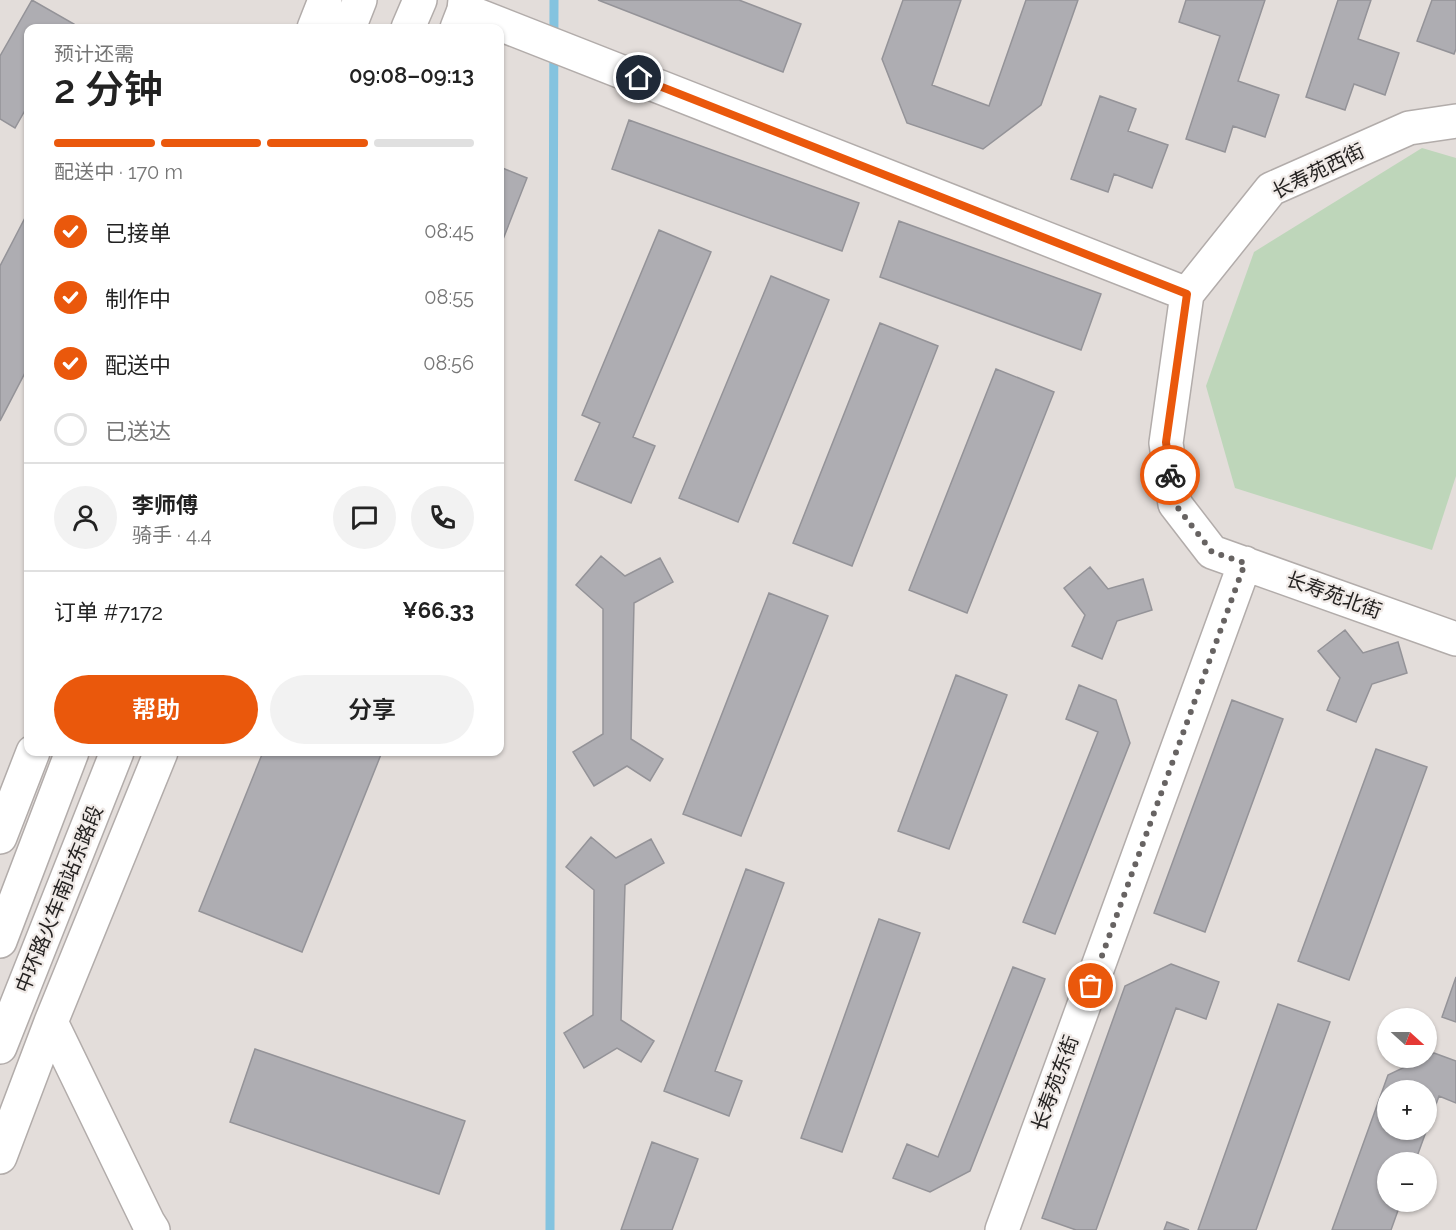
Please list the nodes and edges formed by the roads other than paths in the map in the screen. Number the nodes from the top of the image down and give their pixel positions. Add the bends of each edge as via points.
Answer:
1 (325, 0) edge
2 (360, 0) edge
3 (420, 0) edge
4 (462, 13) edge
5 (316, 24) edge
6 (351, 24) edge
7 (410, 24) edge
8 (494, 24) edge
9 (504, 28) edge
10 (1456, 121) edge
11 (1187, 294) junction
12 (1245, 563) junction
13 (1456, 639) edge
14 (31, 756) edge
15 (70, 756) edge
16 (115, 756) edge
17 (159, 756) edge
18 (0, 837) edge
19 (0, 941) edge
20 (51, 1022) junction
21 (0, 1047) edge
22 (0, 1157) edge
23 (153, 1230) edge
24 (1002, 1230) edge

1 - 5 street
2 - 6 street
3 - 7 street
4 - 8 street
9 - 11 street
10 - 11 street, 长寿苑西街 via 1409,128 1271,189
11 - 12 street, 长寿苑北街 via 1166,442 1175,504 1212,552
12 - 13 street, 长寿苑北街
12 - 24 street, 长寿苑东街
14 - 18 street
15 - 19 street, 中环路火车南站东路段
16 - 21 street, 中环路火车南站东路段
17 - 20 street
20 - 22 street
20 - 23 street

